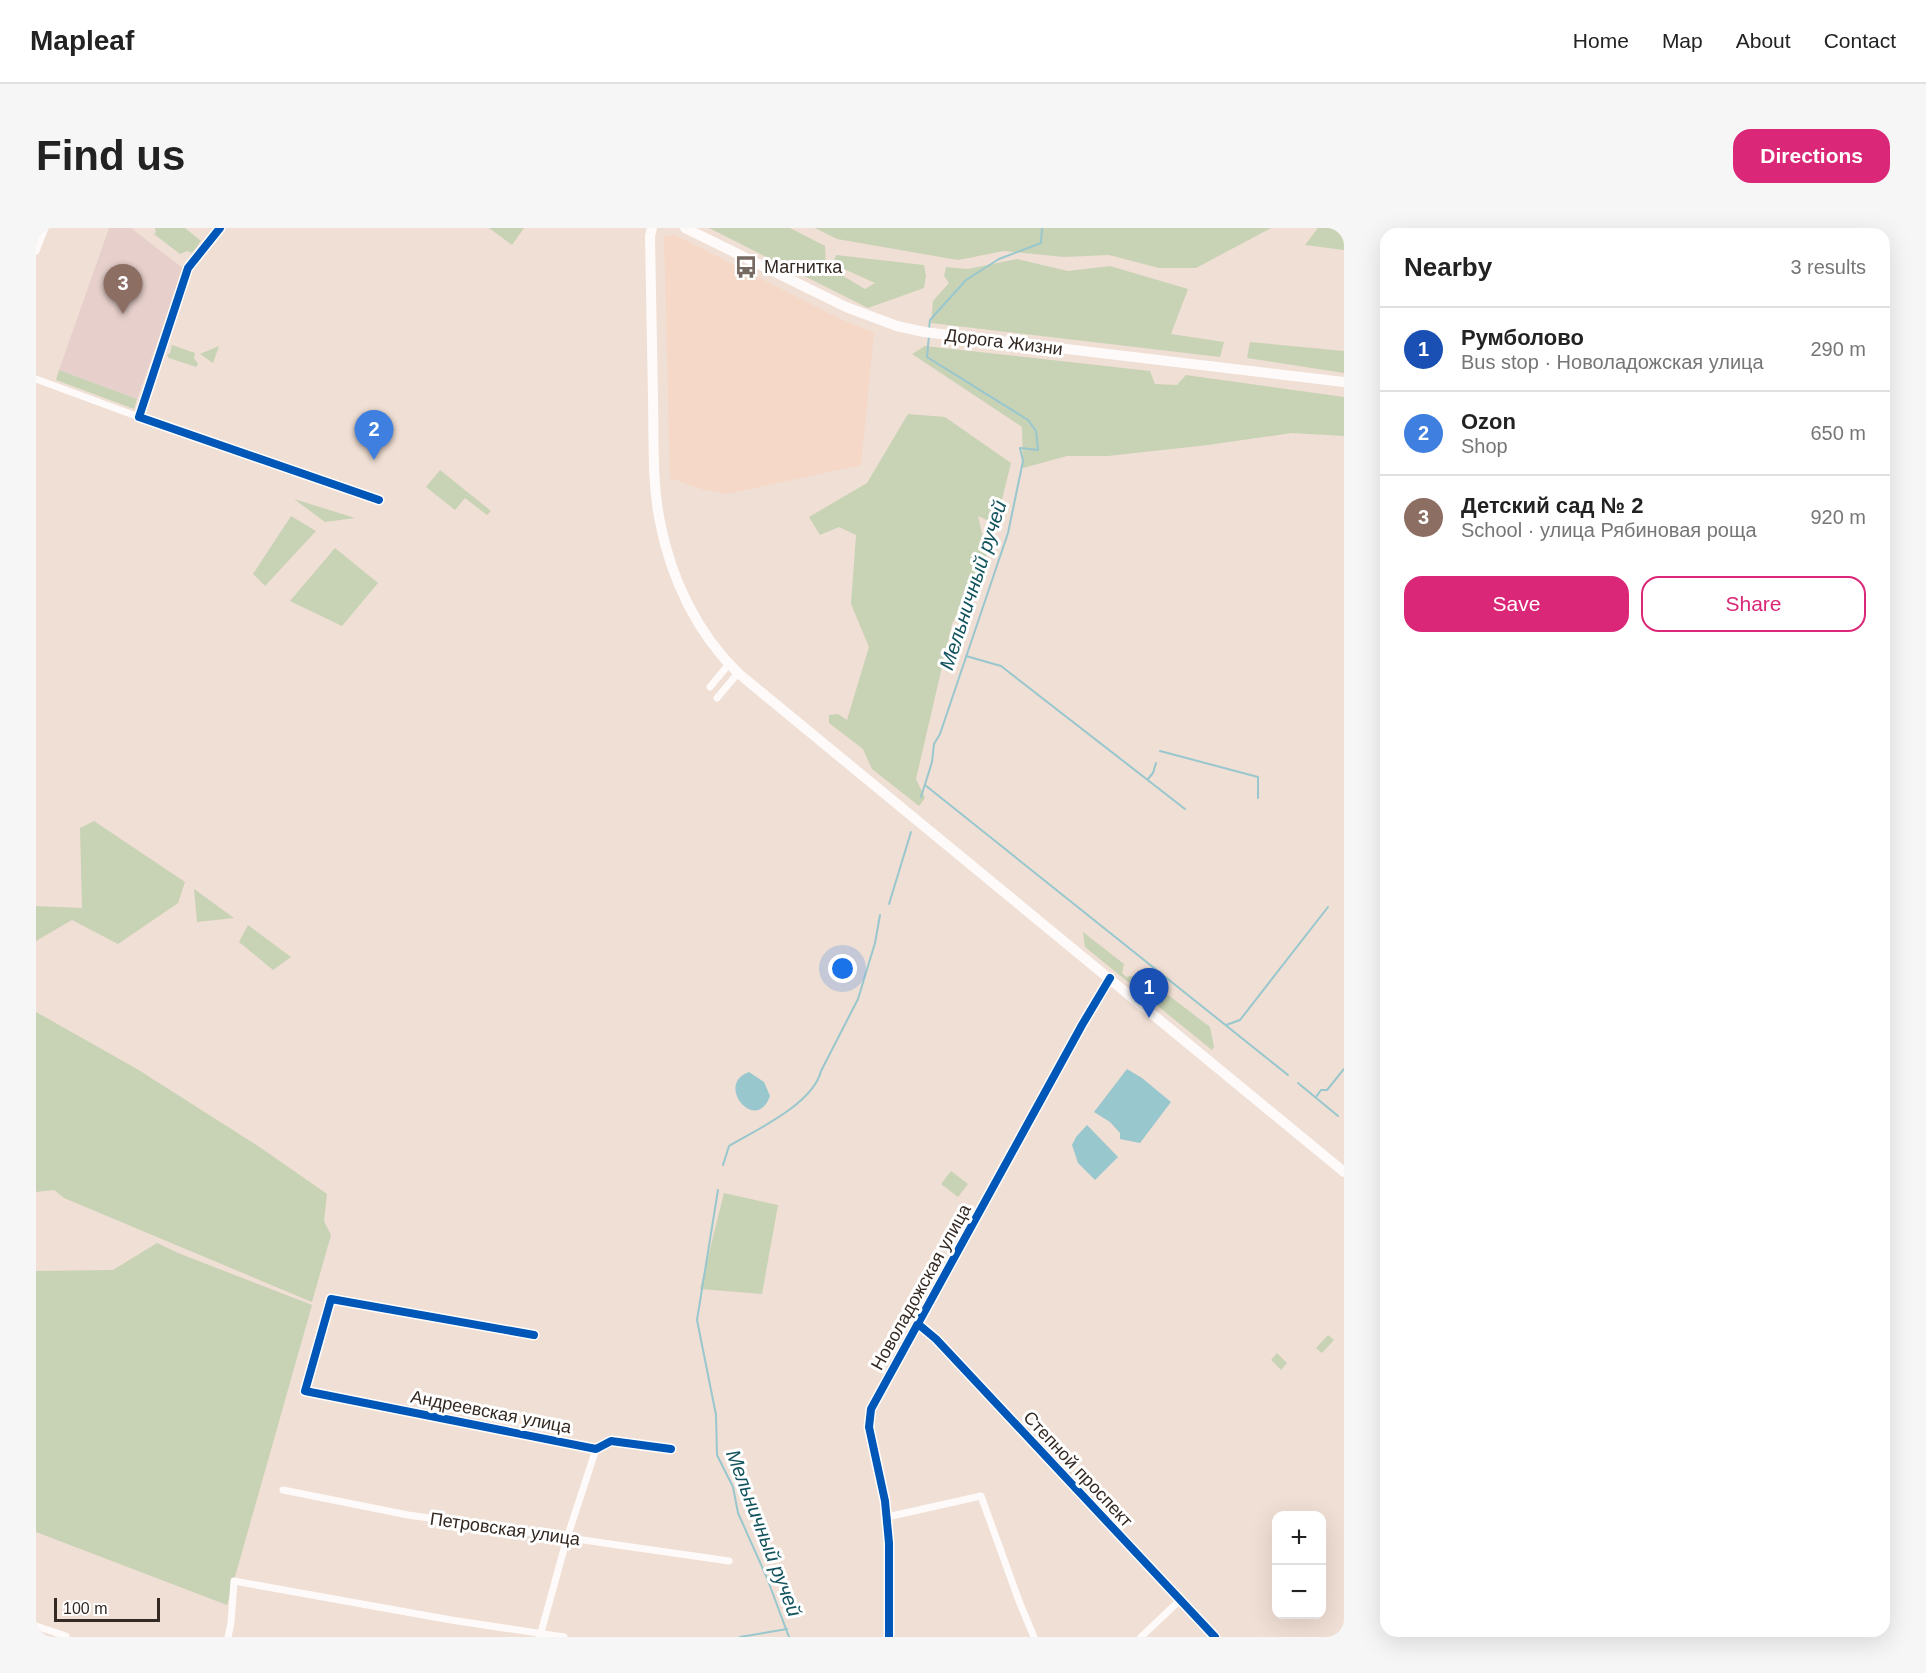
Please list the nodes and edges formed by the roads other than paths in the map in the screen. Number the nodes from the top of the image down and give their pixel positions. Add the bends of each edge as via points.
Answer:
1 (45, 228) edge
2 (220, 228) edge
3 (652, 228) edge
4 (685, 228) edge
5 (36, 251) edge
6 (36, 379) edge
7 (1344, 382) edge
8 (139, 417) junction
9 (379, 500) dead end
10 (729, 664) junction
11 (738, 674) junction
12 (710, 687) dead end
13 (717, 698) dead end
14 (1110, 978) junction
15 (1344, 1172) edge
16 (918, 1324) junction
17 (534, 1335) dead end
18 (596, 1449) junction
19 (671, 1449) dead end
20 (283, 1490) dead end
21 (887, 1516) junction
22 (567, 1538) junction
23 (729, 1561) dead end
24 (1180, 1600) junction
25 (36, 1626) edge
26 (540, 1635) edge
27 (66, 1636) edge
28 (228, 1637) edge
29 (564, 1637) edge
30 (889, 1637) edge
31 (1034, 1637) edge
32 (1141, 1637) edge
33 (1215, 1637) edge

1 - 5 street
2 - 8 street via 188,268
3 - 10 main road via 651,319 660,521 682,592 716,650
4 - 7 main road, Дорога Жизни via 846,307 897,326
6 - 8 street
8 - 9 street
10 - 11 main road
10 - 12 street
11 - 13 street
11 - 14 main road
14 - 15 main road
14 - 16 street, Новоладожская улица
16 - 21 street, Новоладожская улица via 869,1418
16 - 24 street, Степной проспект
17 - 18 street, Андреевская улица via 331,1299 305,1391
18 - 19 street, Андреевская улица via 611,1441
18 - 22 street
20 - 22 street, Петровская улица via 408,1515
21 - 30 street, Новоладожская улица
21 - 31 street via 981,1496
22 - 23 street, Петровская улица
22 - 26 street
24 - 32 street
24 - 33 street, Степной проспект
25 - 27 street
26 - 28 street via 234,1581
26 - 29 street

